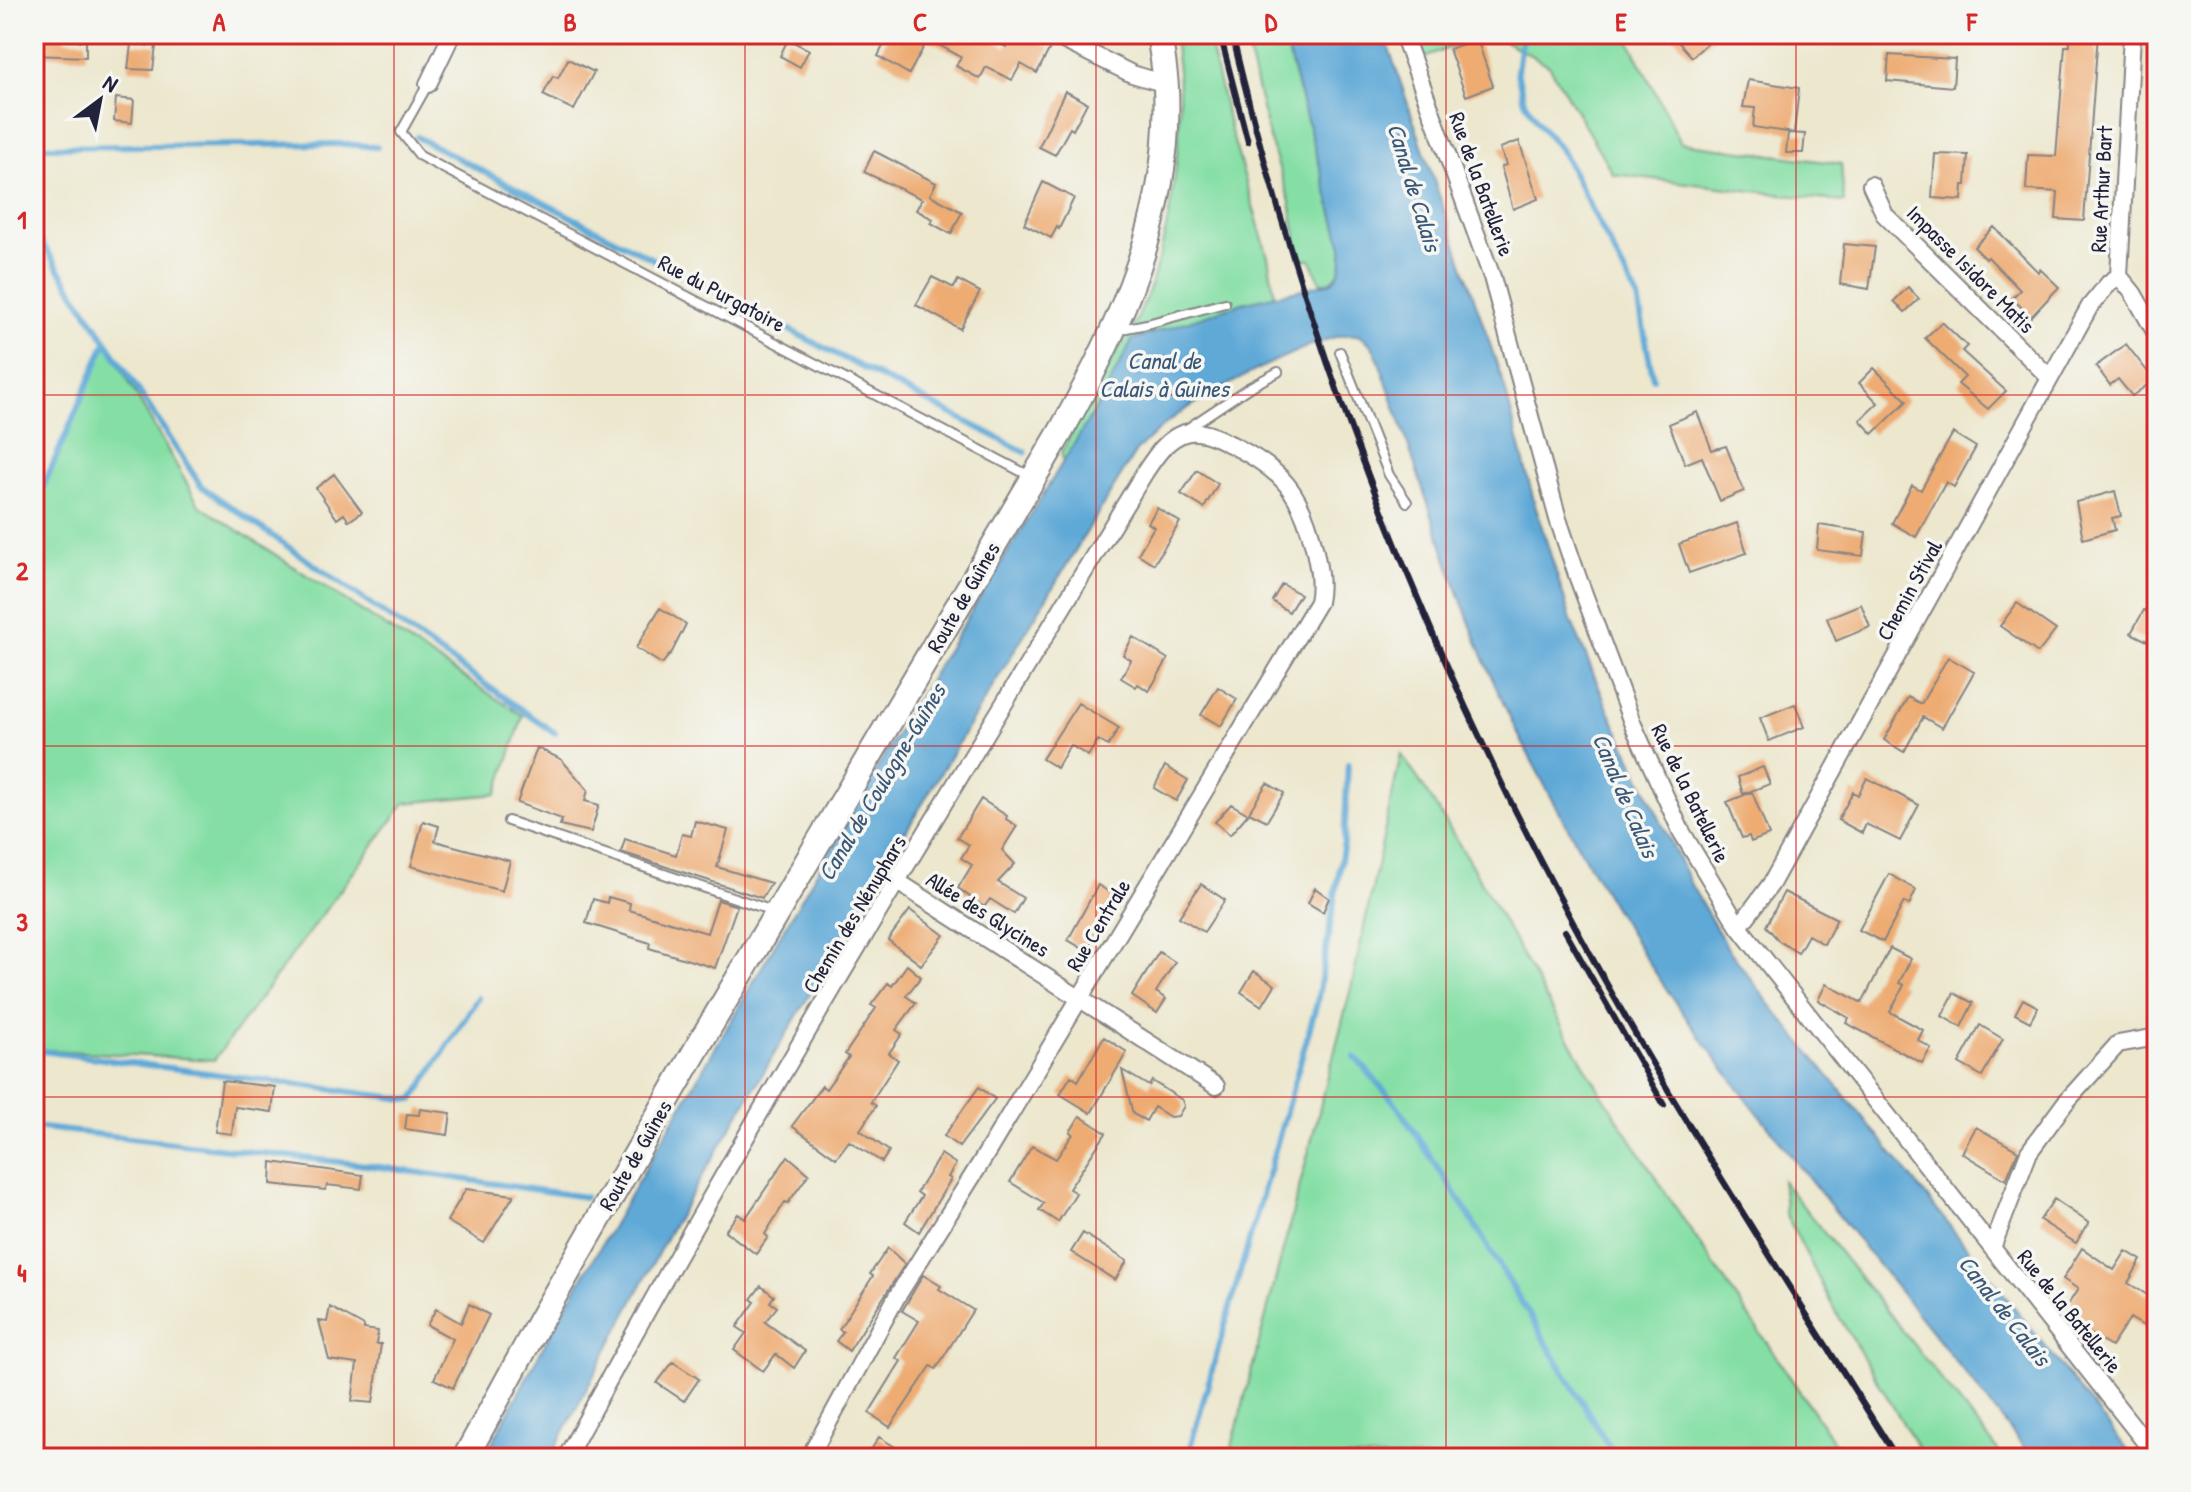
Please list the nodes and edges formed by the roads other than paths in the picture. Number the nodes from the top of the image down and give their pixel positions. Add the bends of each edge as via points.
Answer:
1 (452, 34) edge
2 (1051, 34) edge
3 (1159, 34) edge
4 (1403, 34) edge
5 (2132, 34) edge
6 (428, 84) joint
7 (1166, 84) junction
8 (1871, 185) dead end
9 (2119, 276) junction
10 (1225, 303) dead end
11 (1115, 330) junction
12 (2157, 335) edge
13 (1340, 352) dead end
14 (1278, 372) dead end
15 (2050, 378) junction
16 (1181, 434) junction
17 (1033, 477) junction
18 (1407, 502) dead end
19 (508, 821) dead end
20 (898, 882) junction
21 (777, 912) junction
22 (1739, 927) junction
23 (1079, 998) junction
24 (2157, 1037) edge
25 (1216, 1086) dead end
26 (1992, 1248) junction
27 (2157, 1457) edge
28 (465, 1458) edge
29 (566, 1458) edge
30 (809, 1458) edge

1 - 6 street
2 - 7 street via 1132,74
3 - 7 main road, Route de Guînes
4 - 22 street, Rue de la Batellerie via 1492,277 1558,519 1601,643 1681,831
5 - 9 street, Rue Arthur Bart
6 - 17 lane, Rue du Purgatoire via 401,132 420,156
7 - 11 main road, Route de Guînes via 1165,142 1152,219
8 - 15 street, Impasse Isidore Matis via 1885,215
9 - 12 street, Rue Arthur Bart
9 - 15 street, Chemin Stival via 2090,306
10 - 11 lane
11 - 17 main road, Route de Guînes
13 - 18 lane via 1389,475
14 - 16 lane
15 - 22 street, Chemin Stival via 1771,884
16 - 20 street, Chemin des Nénuphars via 1145,472
16 - 23 street, Rue Centrale via 1213,436 1281,476 1304,512 1321,592
17 - 21 main road, Route de Guînes
19 - 21 lane
20 - 23 street, Allée des Glycines
20 - 29 street, Chemin des Nénuphars
21 - 28 main road, Route de Guînes
22 - 26 street, Rue de la Batellerie
23 - 25 street, Allée des Glycines
23 - 30 street, Rue Centrale via 896,1298
24 - 26 street via 2118,1044 2065,1103 2029,1152
26 - 27 street, Rue de la Batellerie

